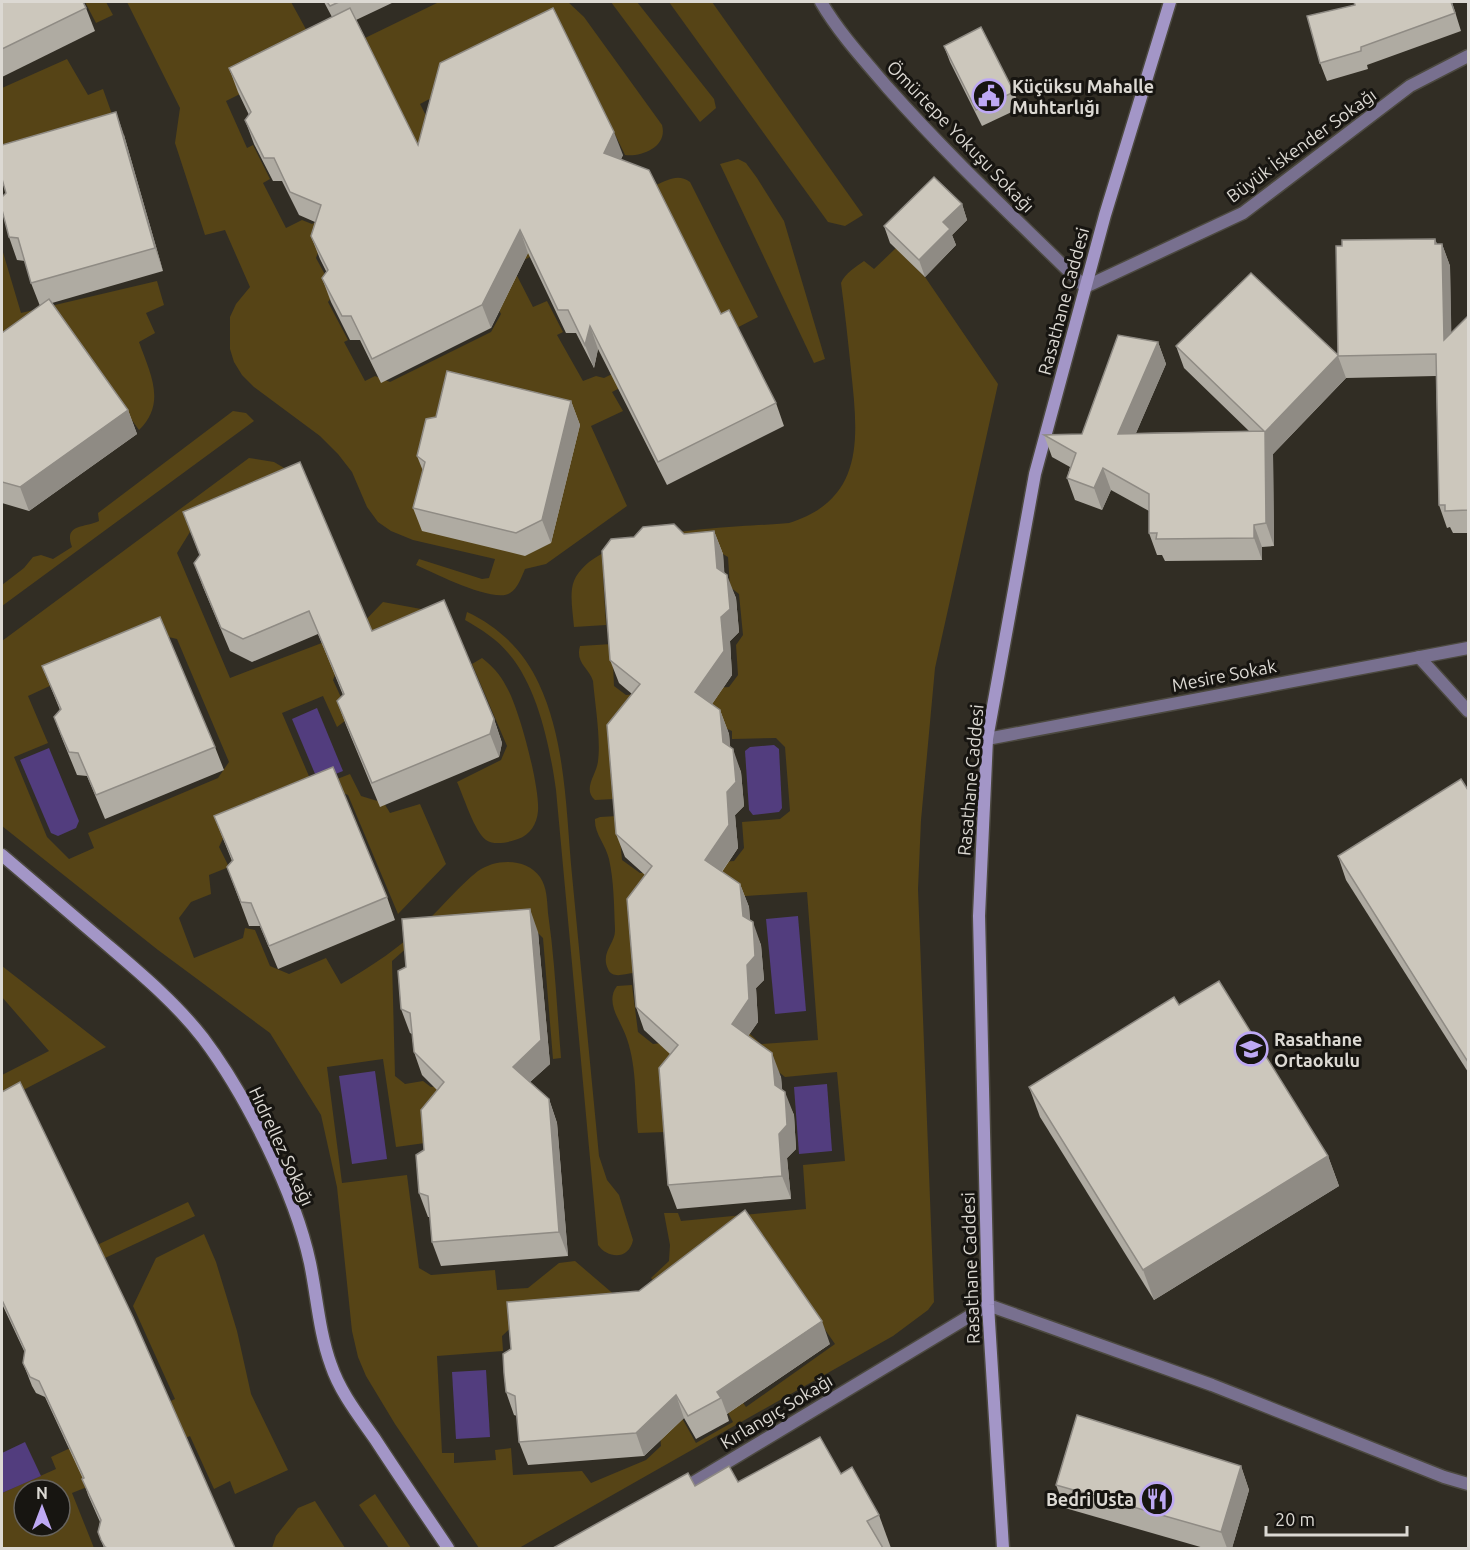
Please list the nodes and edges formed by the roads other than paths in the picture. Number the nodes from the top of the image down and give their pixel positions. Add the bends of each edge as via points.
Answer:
1 (821, 2) edge
2 (1170, 2) edge
3 (1468, 56) edge
4 (1085, 287) junction
5 (1468, 648) edge
6 (1419, 657) junction
7 (1468, 711) edge
8 (987, 739) junction
9 (2, 855) edge
10 (988, 1305) junction
11 (1468, 1484) edge
12 (674, 1494) edge
13 (448, 1548) edge
14 (1003, 1548) edge

1 - 4 street, Ömürtepe Yokuşu Sokağı via 904,107
2 - 4 street, Rasathane Caddesi
3 - 4 street, Büyük İskender Sokağı via 1410,86 1243,213
4 - 8 street, Rasathane Caddesi via 1035,474
5 - 6 street, Mesire Sokak
6 - 7 street
6 - 8 street, Mesire Sokak
8 - 10 street, Rasathane Caddesi via 979,916
9 - 13 street, Hıdrellez Sokağı via 163,994 203,1039 227,1074 253,1119 302,1233 331,1367 347,1398
10 - 11 street via 1212,1385
10 - 12 street, Kırlangıç Sokağı
10 - 14 street, Rasathane Caddesi

